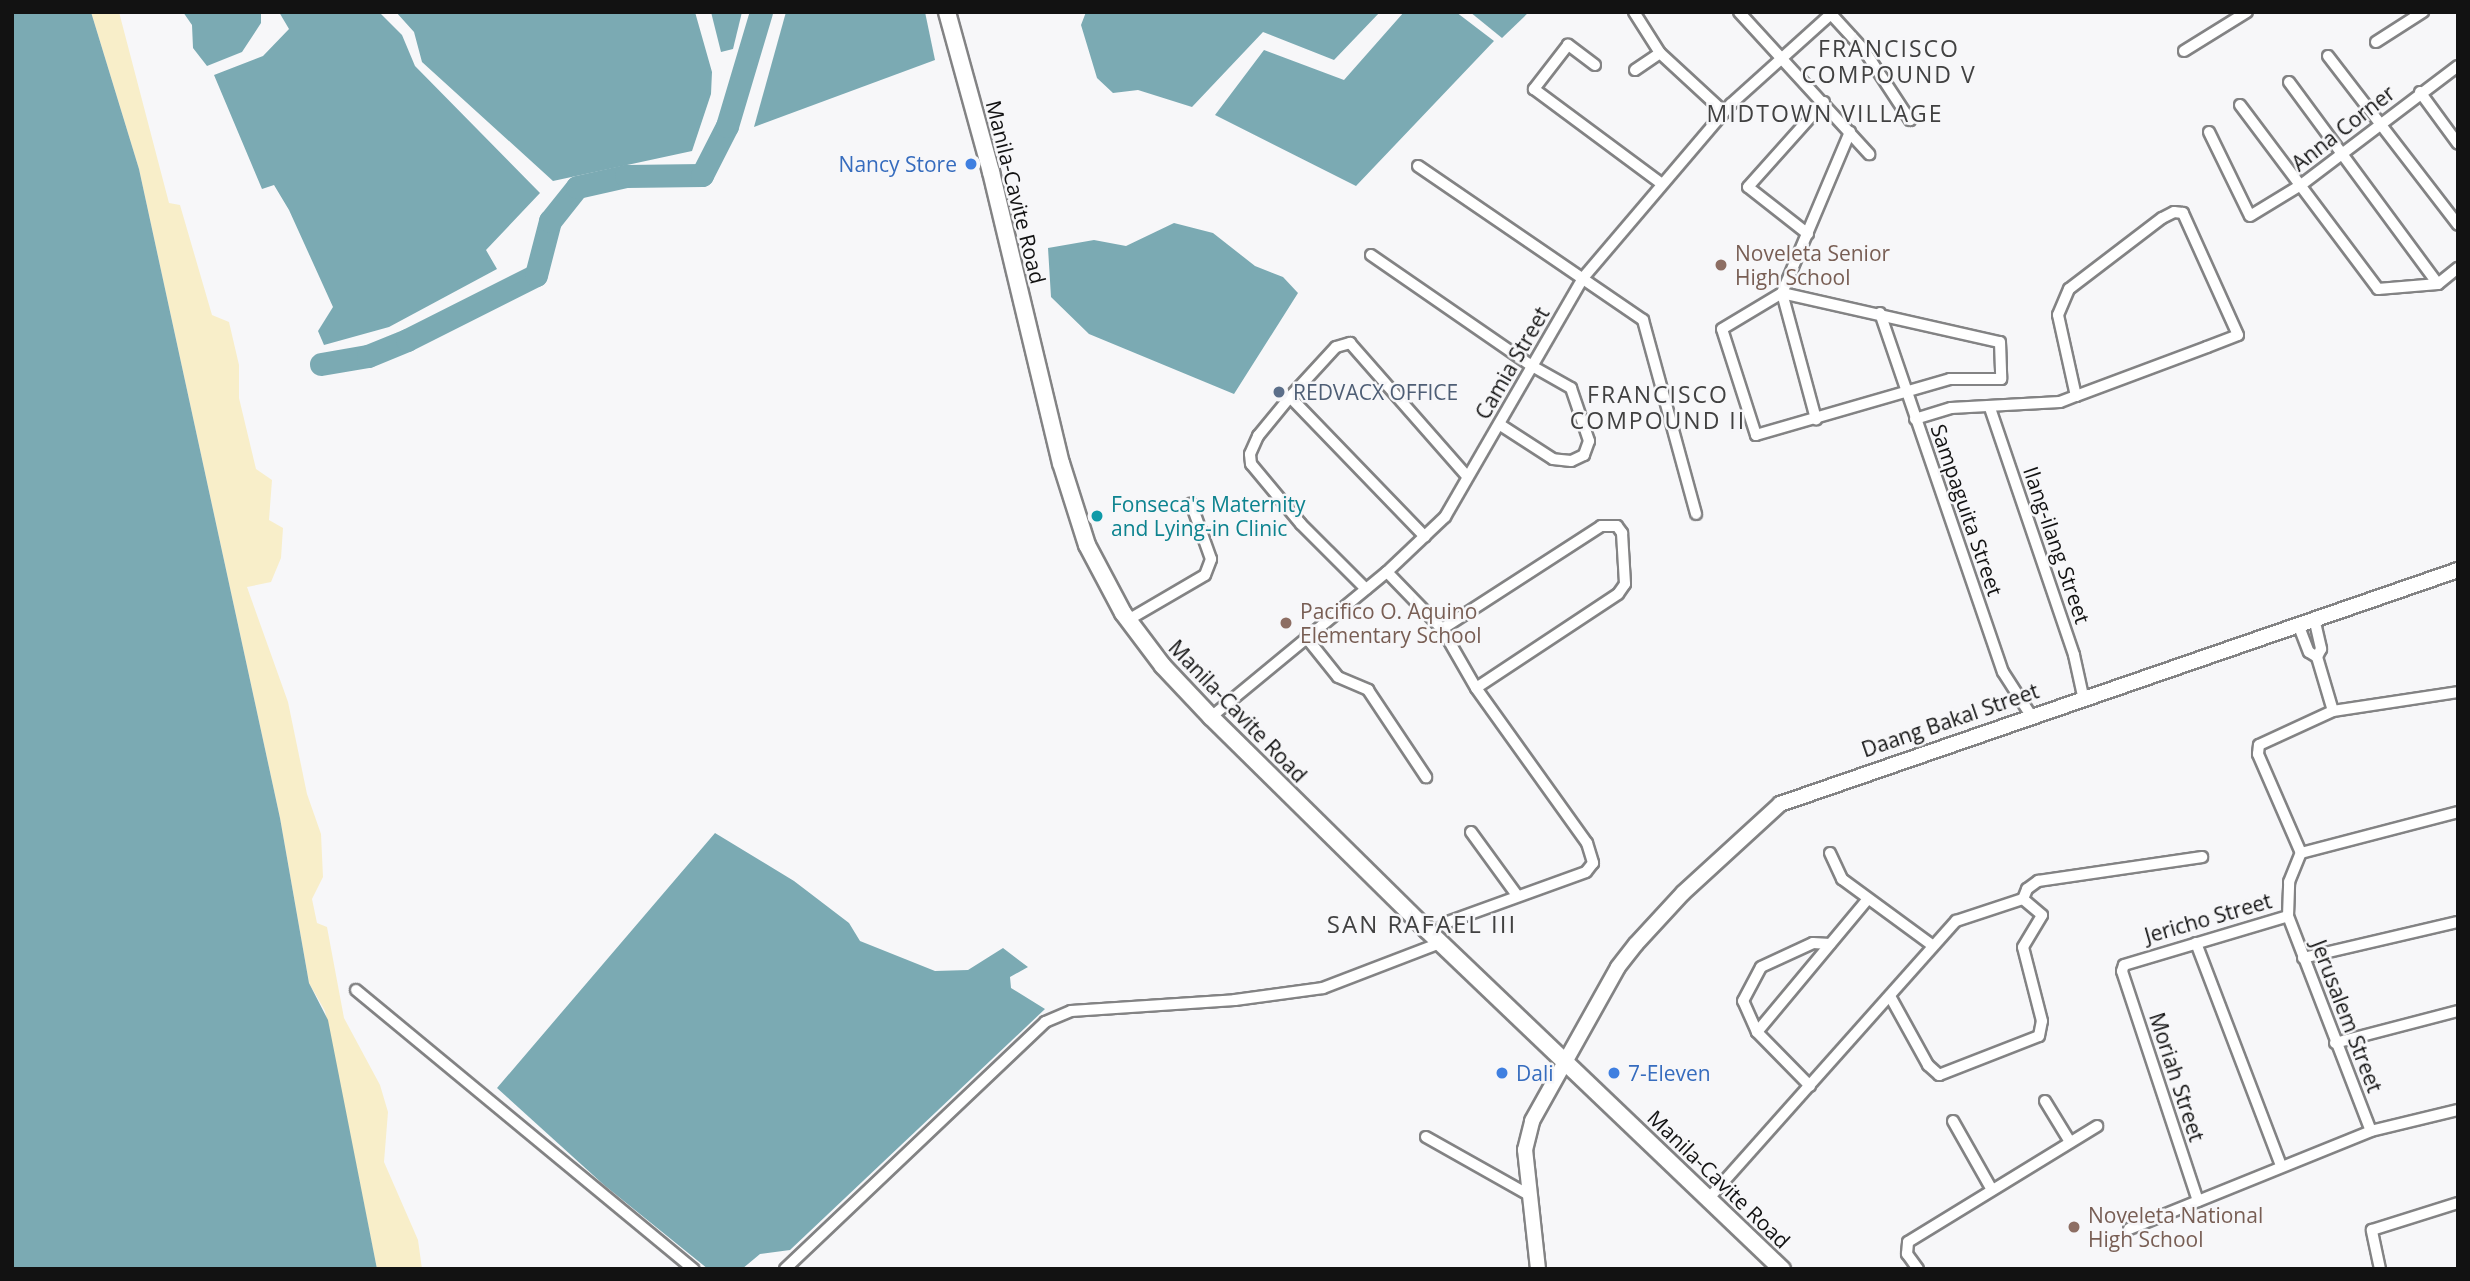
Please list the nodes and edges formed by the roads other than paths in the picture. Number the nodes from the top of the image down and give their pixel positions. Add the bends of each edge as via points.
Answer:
1 (947, 12) edge
2 (1634, 12) edge
3 (1740, 12) edge
4 (2423, 12) edge
5 (1832, 13) edge
6 (2241, 14) edge
7 (2376, 42) dead end
8 (2184, 51) dead end
9 (1660, 53) junction
10 (1780, 56) junction
11 (2328, 56) dead end
12 (1595, 65) dead end
13 (2458, 66) edge
14 (1634, 70) dead end
15 (2289, 82) dead end
16 (2420, 92) junction
17 (1824, 102) junction
18 (2240, 105) dead end
19 (1724, 112) junction
20 (1910, 120) dead end
21 (2383, 121) junction
22 (1850, 132) junction
23 (2209, 132) dead end
24 (2458, 144) edge
25 (2343, 152) junction
26 (1869, 154) dead end
27 (1418, 166) dead end
28 (1662, 184) junction
29 (2301, 185) junction
30 (2458, 225) edge
31 (1808, 234) junction
32 (1371, 255) dead end
33 (2458, 268) edge
34 (1583, 278) junction
35 (2438, 284) junction
36 (1782, 293) junction
37 (1880, 313) junction
38 (1532, 366) junction
39 (1907, 391) junction
40 (2076, 396) junction
41 (1290, 397) junction
42 (1990, 408) junction
43 (1816, 419) junction
44 (1915, 419) junction
45 (1499, 424) junction
46 (1467, 476) junction
47 (1191, 503) dead end
48 (1696, 513) dead end
49 (1426, 537) junction
50 (2458, 570) edge
51 (1387, 572) junction
52 (1366, 589) junction
53 (2314, 618) junction
54 (1128, 620) junction
55 (2298, 624) junction
56 (1442, 629) junction
57 (1306, 638) junction
58 (2317, 657) junction
59 (1476, 688) junction
60 (2458, 692) edge
61 (2083, 696) junction
62 (2333, 711) junction
63 (2030, 714) junction
64 (1211, 716) junction
65 (1426, 777) dead end
66 (2458, 812) edge
67 (1471, 832) dead end
68 (1830, 853) dead end
69 (2301, 853) junction
70 (2202, 857) dead end
71 (1517, 894) junction
72 (1868, 899) junction
73 (2023, 899) junction
74 (2288, 916) junction
75 (1448, 922) tunnel mouth
76 (2458, 922) edge
77 (1433, 934) junction
78 (2196, 943) junction
79 (1830, 944) junction
80 (1932, 945) junction
81 (2303, 958) junction
82 (2124, 965) joint
83 (356, 990) dead end
84 (1891, 998) junction
85 (2458, 1011) edge
86 (1757, 1032) junction
87 (2335, 1043) junction
88 (1565, 1063) junction
89 (1810, 1086) junction
90 (2045, 1101) dead end
91 (2458, 1110) edge
92 (1953, 1121) dead end
93 (2097, 1126) dead end
94 (2371, 1130) junction
95 (1426, 1137) dead end
96 (2070, 1142) junction
97 (2281, 1166) junction
98 (1992, 1190) junction
99 (1530, 1195) junction
100 (1710, 1197) junction
101 (2198, 1201) junction
102 (2458, 1203) edge
103 (2129, 1229) dead end
104 (693, 1269) edge
105 (785, 1269) edge
106 (1538, 1269) edge
107 (1782, 1269) edge
108 (1918, 1269) edge
109 (2380, 1269) edge

1 - 54 main road, Manila-Cavite Road via 1077,517 1098,568
2 - 9 street
3 - 10 street
4 - 7 street
5 - 10 street, Camia Street
5 - 20 street via 1864,50
6 - 8 street
9 - 14 street
9 - 19 street
10 - 17 street
10 - 19 street, Camia Street
11 - 21 street
12 - 28 street via 1568,46 1534,89
13 - 16 street, Anna Corner
15 - 25 street
16 - 21 street, Anna Corner
16 - 24 street
17 - 22 street
17 - 31 street via 1748,187
18 - 29 street
19 - 28 street, Camia Street
21 - 25 street, Anna Corner
21 - 30 street
22 - 26 street
22 - 31 street
23 - 29 street, Anna Corner via 2250,216
25 - 29 street, Anna Corner
25 - 35 street
27 - 34 street
28 - 34 street, Camia Street
29 - 35 street via 2378,289
31 - 36 street
32 - 38 street
33 - 35 street
34 - 38 street, Camia Street
34 - 48 street via 1643,320
36 - 37 street
36 - 43 street
36 - 43 street via 1721,329 1756,435
37 - 39 street, Sampaguita Street
37 - 39 street via 2000,342 2001,379 1950,379
38 - 45 street, Camia Street
38 - 45 street via 1571,388 1589,441 1584,455 1571,461 1553,459
39 - 43 street
39 - 44 street, Sampaguita Street
40 - 40 street via 2238,335 2183,213 2162,218 2069,289 2058,315
40 - 42 street via 2060,402
41 - 46 street via 1336,347 1350,343
41 - 49 street
41 - 52 street via 1258,436 1251,464 1301,524
42 - 44 street via 1951,408
42 - 61 street, Ilang-ilang Street via 2074,654
44 - 63 street, Sampaguita Street via 2003,671
45 - 46 street, Camia Street
46 - 49 street, Camia Street via 1445,517
47 - 54 street via 1210,559 1205,575
49 - 51 street, Camia Street
50 - 53 street, Daang Bakal Street
51 - 52 street, Camia Street
51 - 56 street
52 - 57 street, Camia Street
53 - 55 street, Daang Bakal Street
53 - 58 street via 2321,649
54 - 64 main road, Manila-Cavite Road via 1163,666
55 - 58 street via 2309,652
55 - 61 street, Daang Bakal Street
56 - 59 street
56 - 59 street via 1601,526 1617,526 1622,533 1625,584 1618,594
57 - 64 street, Camia Street
57 - 65 street via 1338,677 1368,690
58 - 62 street
59 - 71 street via 1587,843 1594,863 1586,872
60 - 62 street
61 - 63 street, Daang Bakal Street
62 - 69 street via 2259,745 2258,754
63 - 88 street, Daang Bakal Street via 1780,804 1683,893 1636,944 1618,967
64 - 77 main road, Manila-Cavite Road
66 - 69 street
67 - 71 street
68 - 72 street via 1842,879
69 - 74 street, Jericho Street via 2289,881
70 - 73 street via 2038,881
71 - 75 street
72 - 79 street
72 - 80 street
73 - 80 street via 1956,921
73 - 84 street via 2042,915 2023,947 2042,1021 2039,1036 1939,1075 1928,1065
74 - 78 street, Jericho Street
74 - 81 street, Jerusalem Street
76 - 81 street
77 - 88 main road, Manila-Cavite Road
77 - 105 street via 1323,988 1235,1000 1071,1011 1045,1022
78 - 82 street, Jericho Street
78 - 97 street
79 - 86 street
79 - 86 street via 1813,943 1755,973 1743,1001
80 - 84 street
81 - 87 street, Jerusalem Street
82 - 101 street, Moriah Street via 2122,971
83 - 104 street
84 - 89 street
85 - 87 street
86 - 89 street
87 - 94 street, Jerusalem Street
88 - 99 street, Daang Bakal Street via 1526,1137
88 - 100 main road, Manila-Cavite Road
89 - 100 street
90 - 96 street
91 - 94 street
92 - 98 street
93 - 96 street
94 - 97 street
95 - 99 street
96 - 98 street
97 - 101 street
98 - 108 street via 1908,1242 1907,1254
99 - 106 street, Daang Bakal Street
100 - 107 main road, Manila-Cavite Road
101 - 103 street
102 - 109 street via 2372,1230

